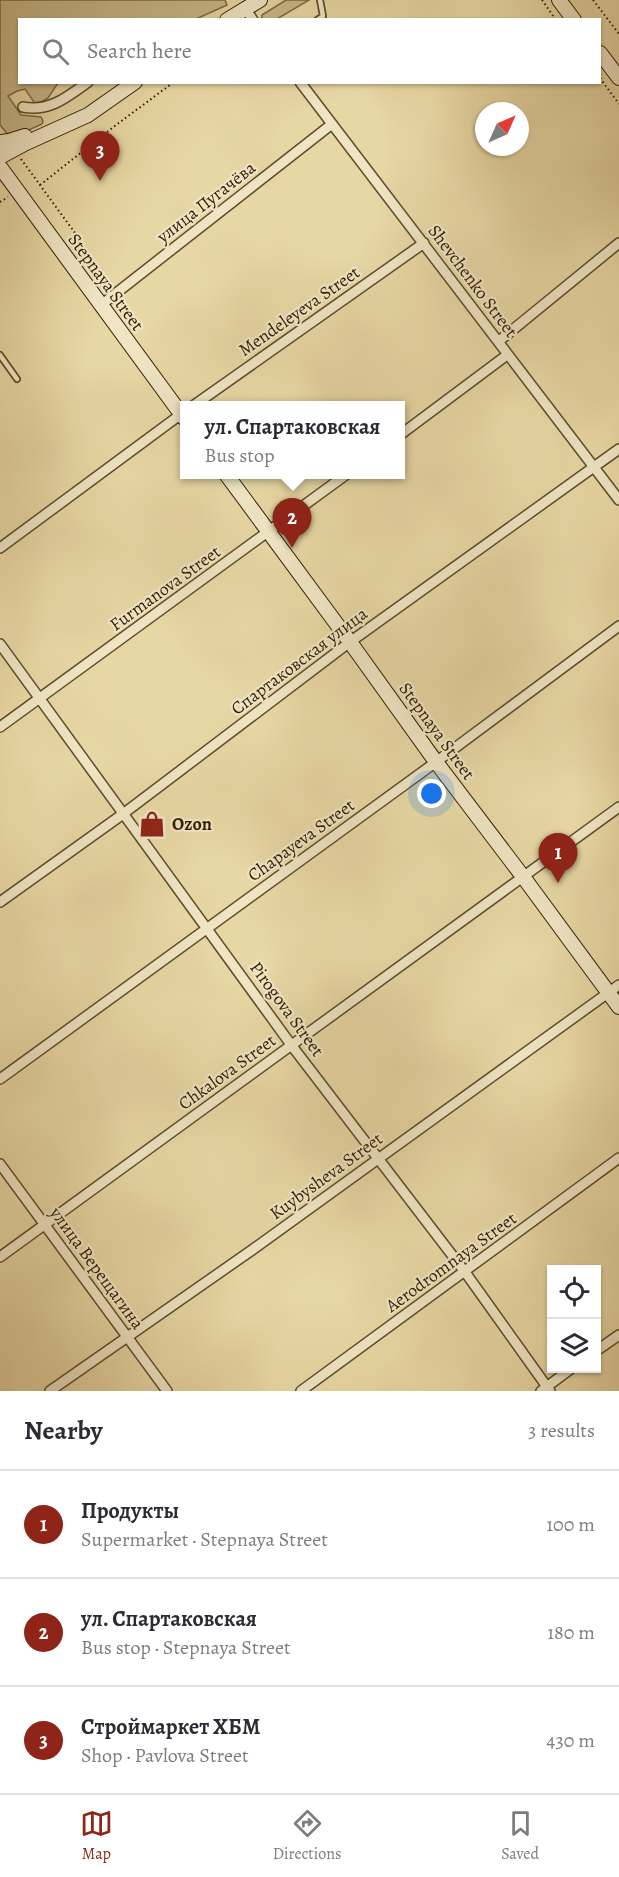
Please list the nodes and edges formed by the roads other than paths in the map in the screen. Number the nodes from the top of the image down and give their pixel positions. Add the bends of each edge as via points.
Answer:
1 (260, 0) edge
2 (320, 0) edge
3 (559, 0) edge
4 (245, 9) edge
5 (230, 18) edge
6 (320, 18) edge
7 (572, 18) edge
8 (601, 54) edge
9 (619, 78) edge
10 (85, 84) edge
11 (132, 84) edge
12 (302, 84) edge
13 (102, 105) junction
14 (23, 107) dead end
15 (332, 124) junction
16 (0, 142) edge
17 (0, 157) edge
18 (0, 168) edge
19 (424, 243) junction
20 (619, 243) edge
21 (101, 305) junction
22 (499, 341) junction
23 (0, 355) edge
24 (507, 355) junction
25 (17, 379) dead end
26 (201, 401) edge
27 (180, 406) edge
28 (180, 416) edge
29 (405, 431) edge
30 (619, 448) edge
31 (595, 467) junction
32 (230, 479) edge
33 (340, 479) edge
34 (619, 500) edge
35 (269, 533) junction
36 (0, 548) edge
37 (619, 626) edge
38 (350, 642) junction
39 (0, 644) edge
40 (39, 699) junction
41 (0, 727) edge
42 (436, 762) junction
43 (619, 807) edge
44 (123, 814) junction
45 (524, 878) junction
46 (0, 902) edge
47 (208, 928) junction
48 (614, 989) edge
49 (619, 1007) edge
50 (292, 1046) junction
51 (0, 1079) edge
52 (619, 1158) edge
53 (377, 1159) junction
54 (0, 1164) edge
55 (44, 1225) junction
56 (0, 1257) edge
57 (465, 1272) junction
58 (619, 1335) edge
59 (128, 1337) junction
60 (601, 1348) edge
61 (566, 1373) edge
62 (546, 1390) edge
63 (50, 1391) edge
64 (167, 1391) edge
65 (301, 1391) edge

1 - 4 main road
2 - 6 lane
3 - 7 main road
4 - 5 main road
8 - 9 main road
10 - 14 street via 54,105
11 - 13 main road
12 - 15 street, Shevchenko Street
13 - 16 main road
13 - 17 main road
15 - 19 street, Shevchenko Street
15 - 21 street, улица Пугачёва
18 - 21 main road, Stepnaya Street
19 - 22 street, Shevchenko Street
19 - 26 street, Mendeleyeva Street
20 - 22 street
21 - 27 main road, Stepnaya Street
22 - 24 street, Shevchenko Street
23 - 25 lane
24 - 29 street
24 - 31 street, Shevchenko Street
28 - 36 street, Mendeleyeva Street
30 - 31 street, Спартаковская улица
31 - 34 street, Shevchenko Street
31 - 38 street, Спартаковская улица
32 - 35 main road, Stepnaya Street
33 - 35 street, Furmanova Street
35 - 38 main road, Stepnaya Street
35 - 40 street, Furmanova Street
37 - 42 street, Chapayeva Street
38 - 42 main road, Stepnaya Street
38 - 44 street, Спартаковская улица
39 - 40 street, Pirogova Street
40 - 41 street, Furmanova Street
40 - 44 street, Pirogova Street
42 - 45 main road, Stepnaya Street
42 - 47 street, Chapayeva Street
43 - 45 street, Chkalova Street
44 - 46 street, Спартаковская улица
44 - 47 street, Pirogova Street
45 - 48 main road, Stepnaya Street
45 - 50 street, Chkalova Street
47 - 50 street, Pirogova Street
47 - 51 street, Chapayeva Street
48 - 49 main road, Stepnaya Street
48 - 53 street, Kuybysheva Street
50 - 53 street, Pirogova Street
50 - 55 street, Chkalova Street
52 - 57 street, Aerodromnaya Street
53 - 57 street, Pirogova Street
53 - 59 street, Kuybysheva Street
54 - 55 street, улица Верещагина
55 - 56 street, Chkalova Street
55 - 59 street, улица Верещагина
57 - 62 street, Pirogova Street
57 - 65 street, Aerodromnaya Street
58 - 60 street
59 - 63 street, Kuybysheva Street
59 - 64 street, улица Верещагина
61 - 62 street

